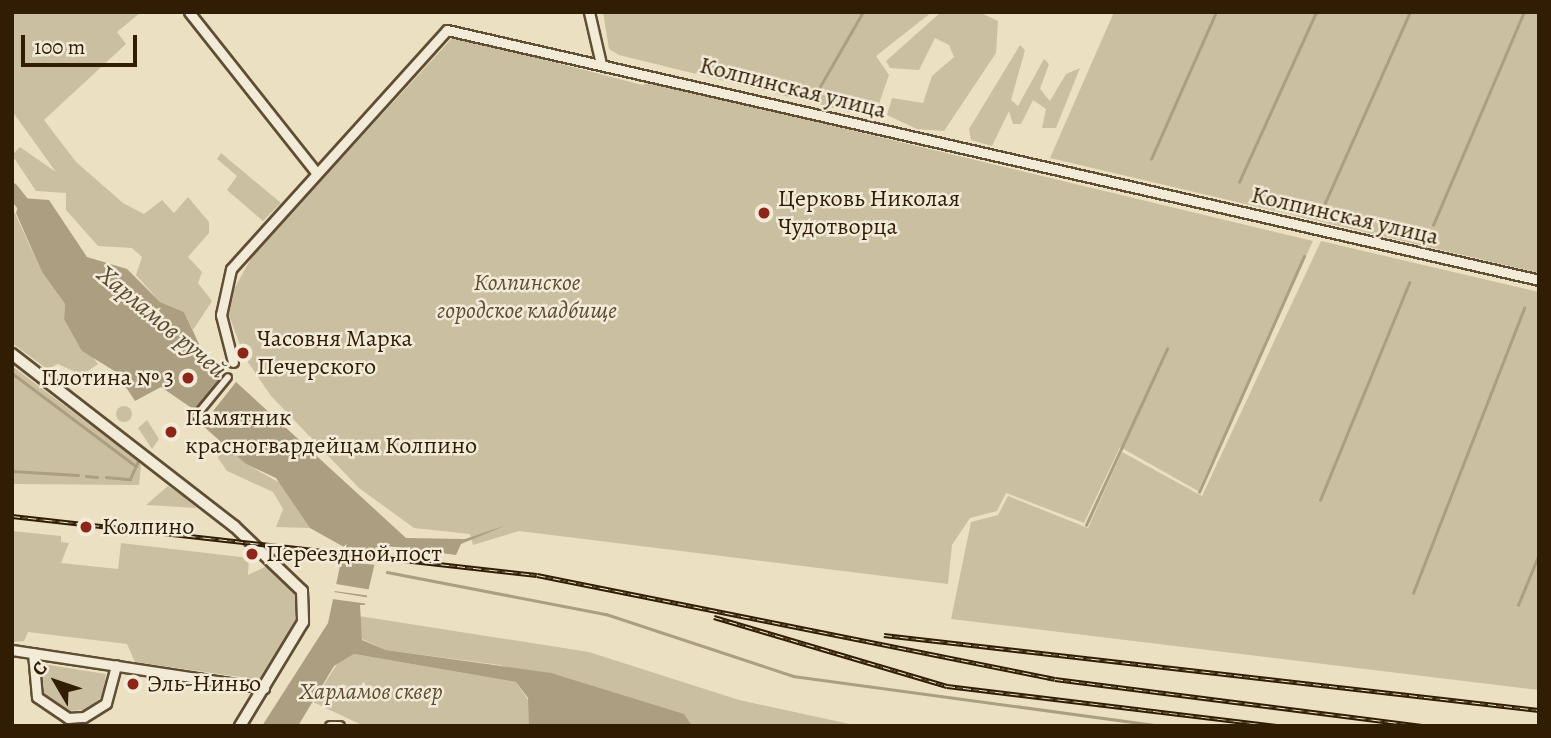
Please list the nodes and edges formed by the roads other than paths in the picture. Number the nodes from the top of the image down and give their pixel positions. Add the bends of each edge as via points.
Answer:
1 (189, 12) edge
2 (589, 12) edge
3 (601, 64) junction
4 (316, 172) junction
5 (1539, 280) edge
6 (12, 354) edge
7 (233, 362) dead end
8 (228, 377) dead end
9 (196, 416) dead end
10 (12, 650) edge
11 (33, 653) junction
12 (116, 665) junction
13 (264, 688) junction
14 (68, 722) edge
15 (331, 725) edge
16 (240, 726) edge
17 (339, 726) edge

1 - 4 street
2 - 3 street
3 - 4 street, Колпинская улица via 447,30
3 - 5 street, Колпинская улица
4 - 7 street, Колпинская улица via 225,281 220,315
6 - 13 street via 261,549 300,586 306,606 300,628
8 - 9 street
10 - 11 street
11 - 12 street
11 - 14 street via 37,697
12 - 13 street
12 - 14 street via 106,703 84,718
13 - 16 street
15 - 17 street

